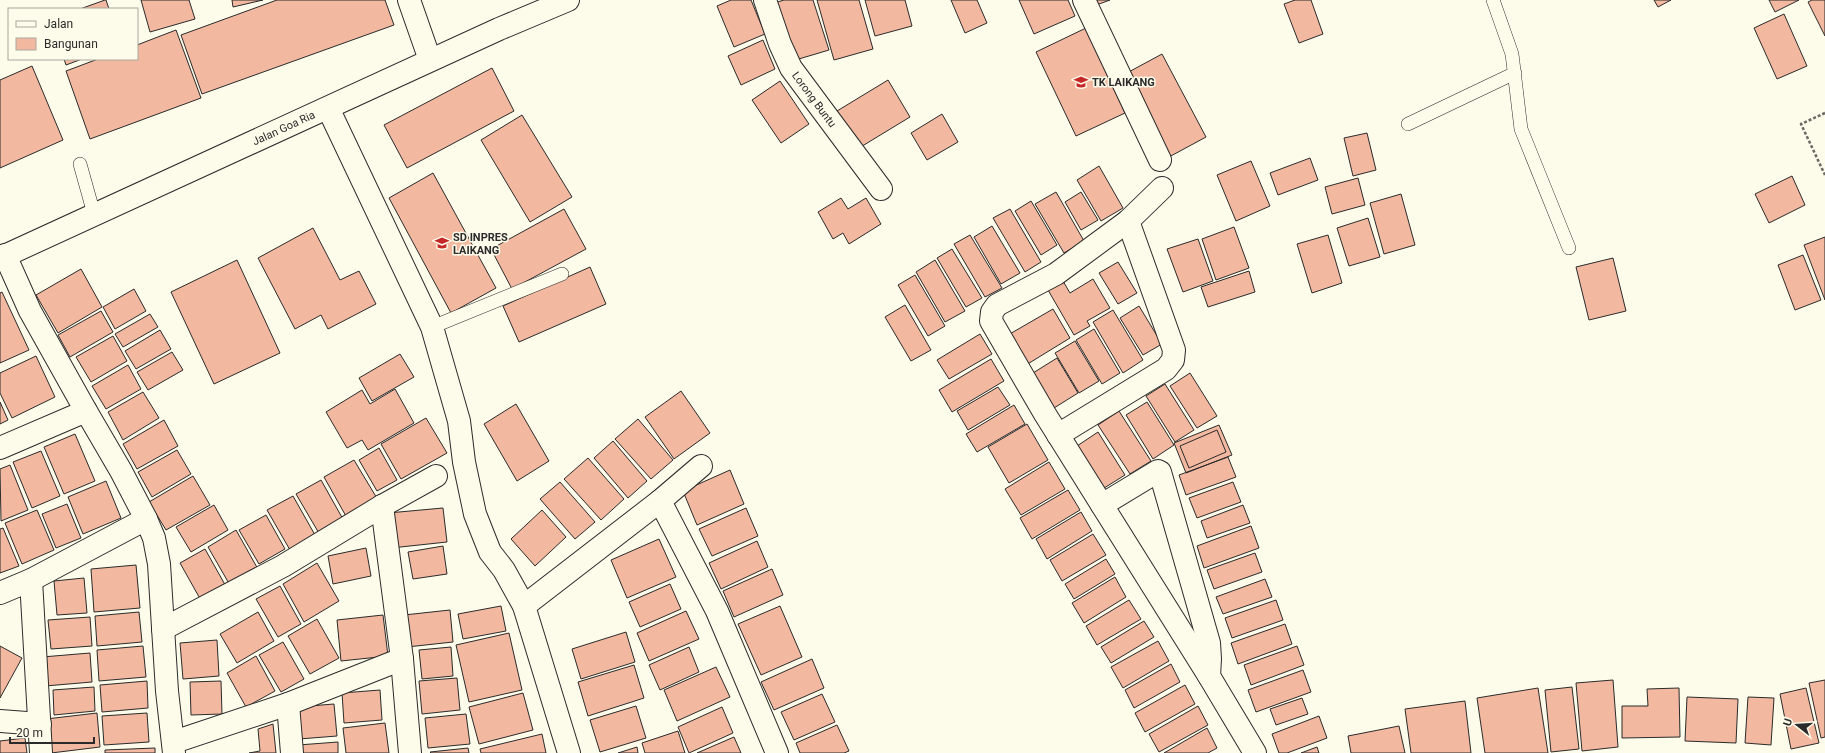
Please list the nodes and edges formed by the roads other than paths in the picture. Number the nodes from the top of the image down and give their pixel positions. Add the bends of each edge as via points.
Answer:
1 (408, 0) edge
2 (568, 0) edge
3 (765, 0) edge
4 (1084, 0) edge
5 (1493, 0) edge
6 (430, 60) junction
7 (1515, 73) junction
8 (328, 108) junction
9 (1408, 124) dead end
10 (1160, 160) dead end
11 (80, 164) dead end
12 (1162, 188) dead end
13 (882, 189) dead end
14 (94, 214) junction
15 (1128, 221) junction
16 (1569, 248) dead end
17 (3, 256) edge
18 (562, 274) dead end
19 (432, 327) junction
20 (86, 411) junction
21 (1058, 435) junction
22 (0, 448) edge
23 (701, 466) dead end
24 (436, 476) dead end
25 (660, 501) junction
26 (1102, 505) junction
27 (382, 506) junction
28 (146, 519) junction
29 (31, 580) junction
30 (0, 593) edge
31 (524, 606) junction
32 (162, 629) junction
33 (402, 659) junction
34 (1209, 676) junction
35 (288, 704) junction
36 (0, 721) edge
37 (40, 724) junction
38 (174, 748) edge
39 (42, 753) edge
40 (292, 753) edge
41 (410, 753) edge
42 (569, 753) edge
43 (777, 753) edge
44 (1255, 753) edge

1 - 6 street
2 - 6 street, Jalan Goa Ria
3 - 13 street, Lorong Buntu via 791,68
4 - 10 street
5 - 7 lane via 1512,54
6 - 8 street, Jalan Goa Ria
7 - 9 lane
7 - 16 lane via 1521,128
8 - 14 street, Jalan Goa Ria
8 - 19 street
11 - 14 lane
12 - 15 street
14 - 17 street, Jalan Goa Ria
15 - 21 street via 1174,350 1174,360 1166,369
15 - 21 street via 1056,274 996,306 992,312 991,321
17 - 20 street via 30,311
18 - 19 lane
19 - 31 street via 459,421 464,462 475,514 490,552 504,570
20 - 22 street
20 - 28 street
21 - 26 street
23 - 25 street
24 - 27 street
25 - 31 street
25 - 43 street via 717,611
26 - 34 street
26 - 34 street via 1160,472 1209,643
27 - 32 street via 283,566
27 - 33 street
28 - 29 street
28 - 32 street via 154,538 159,564
29 - 30 street
29 - 37 street
31 - 42 street
32 - 38 street
33 - 35 street
33 - 41 street
34 - 44 street
35 - 38 street
35 - 40 street
36 - 37 street
37 - 39 street

